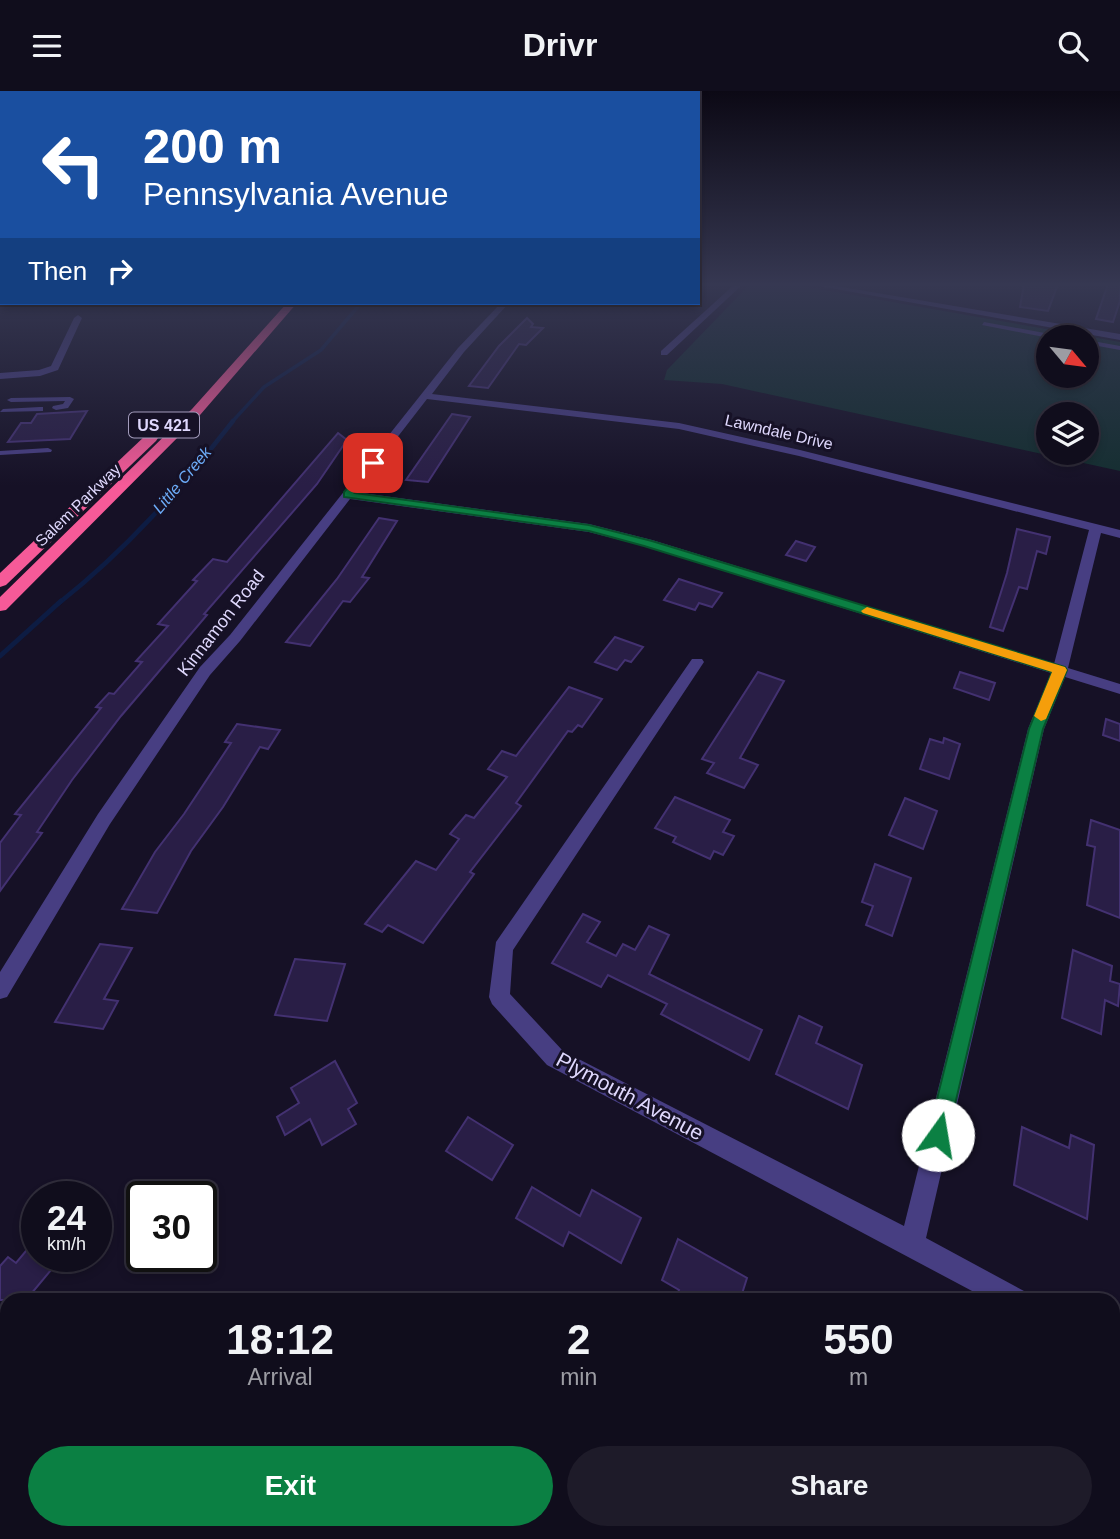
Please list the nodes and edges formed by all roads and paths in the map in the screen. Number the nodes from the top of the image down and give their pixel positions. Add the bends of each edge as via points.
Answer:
1 (63, 352) edge
2 (232, 352) edge
3 (249, 352) edge
4 (460, 352) edge
5 (0, 376) edge
6 (424, 396) junction
7 (56, 408) dead end
8 (40, 409) dead end
9 (2, 413) edge
10 (48, 450) dead end
11 (0, 453) edge
12 (348, 495) junction
13 (1096, 528) junction
14 (1120, 534) edge
15 (0, 582) edge
16 (0, 606) edge
17 (697, 662) dead end
18 (1060, 670) junction
19 (1120, 689) edge
20 (0, 990) edge
21 (912, 1244) junction
22 (1002, 1293) edge

1 - 5 street via 55,368
2 - 15 highway, Salem Parkway / US 421 via 178,411
3 - 16 highway, Salem Parkway / US 421 via 196,412
4 - 6 street, Kinnamon Road
6 - 12 street, Kinnamon Road
6 - 13 street, Lawndale Drive via 679,426
7 - 9 lane via 70,399 8,397
8 - 9 lane
10 - 11 lane
12 - 18 street via 589,528
12 - 20 street, Kinnamon Road via 205,671 104,819
13 - 14 street, Lawndale Drive
13 - 18 street
17 - 21 street, Plymouth Avenue via 503,949 499,997 555,1058
18 - 19 street
18 - 21 street via 1036,729
21 - 22 street, Plymouth Avenue

